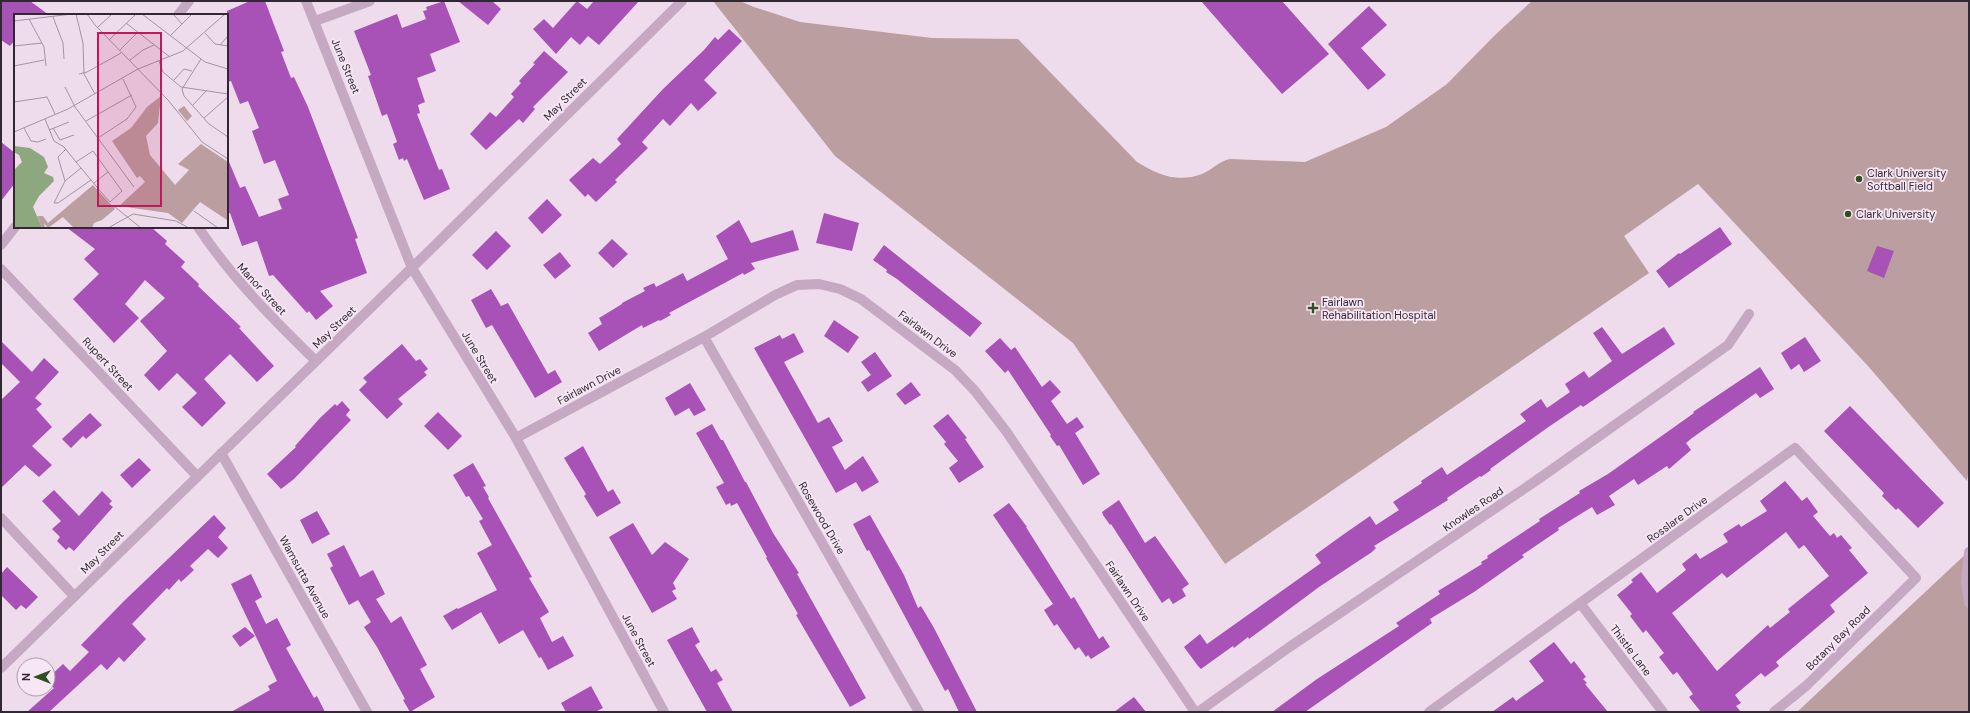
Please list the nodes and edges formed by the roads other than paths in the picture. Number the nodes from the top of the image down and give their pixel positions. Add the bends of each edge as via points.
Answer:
1 (189, 1) edge
2 (306, 1) edge
3 (370, 1) edge
4 (682, 1) edge
5 (179, 14) edge
6 (315, 21) junction
7 (14, 228) edge
8 (199, 228) edge
9 (1, 245) edge
10 (412, 268) junction
11 (1, 269) edge
12 (1749, 314) dead end
13 (704, 337) junction
14 (316, 361) junction
15 (516, 438) junction
16 (221, 453) junction
17 (197, 476) junction
18 (1, 518) edge
19 (1969, 552) edge
20 (1916, 578) joint
21 (74, 596) junction
22 (1580, 603) junction
23 (1969, 603) edge
24 (1, 668) edge
25 (367, 712) edge
26 (664, 712) edge
27 (919, 712) edge
28 (1195, 712) edge
29 (1198, 712) edge
30 (1429, 712) edge
31 (1663, 712) edge
32 (1774, 712) edge

1 - 5 street
2 - 6 street, June Street
3 - 6 street
4 - 10 street, May Street
6 - 10 street, June Street
7 - 9 street
8 - 14 street, Manor Street via 251,296
10 - 14 street, May Street
10 - 15 street, June Street
11 - 17 street, Rupert Street
12 - 29 street, Knowles Road via 1728,345 1537,480
13 - 15 street, Fairlawn Drive
13 - 27 street, Rosewood Drive
13 - 28 street, Fairlawn Drive via 775,295 797,285 818,284 840,289 861,299 955,370 1006,431
14 - 16 street, May Street
15 - 26 street, June Street
16 - 17 street, May Street
16 - 25 street, Wamsutta Avenue
17 - 21 street, May Street
18 - 21 street
19 - 23 street via 1966,582
20 - 22 street, Rosslare Drive via 1796,448
20 - 32 street, Botany Bay Road via 1806,686
21 - 24 street, May Street
22 - 30 street, Rosslare Drive
22 - 31 street, Thistle Lane

